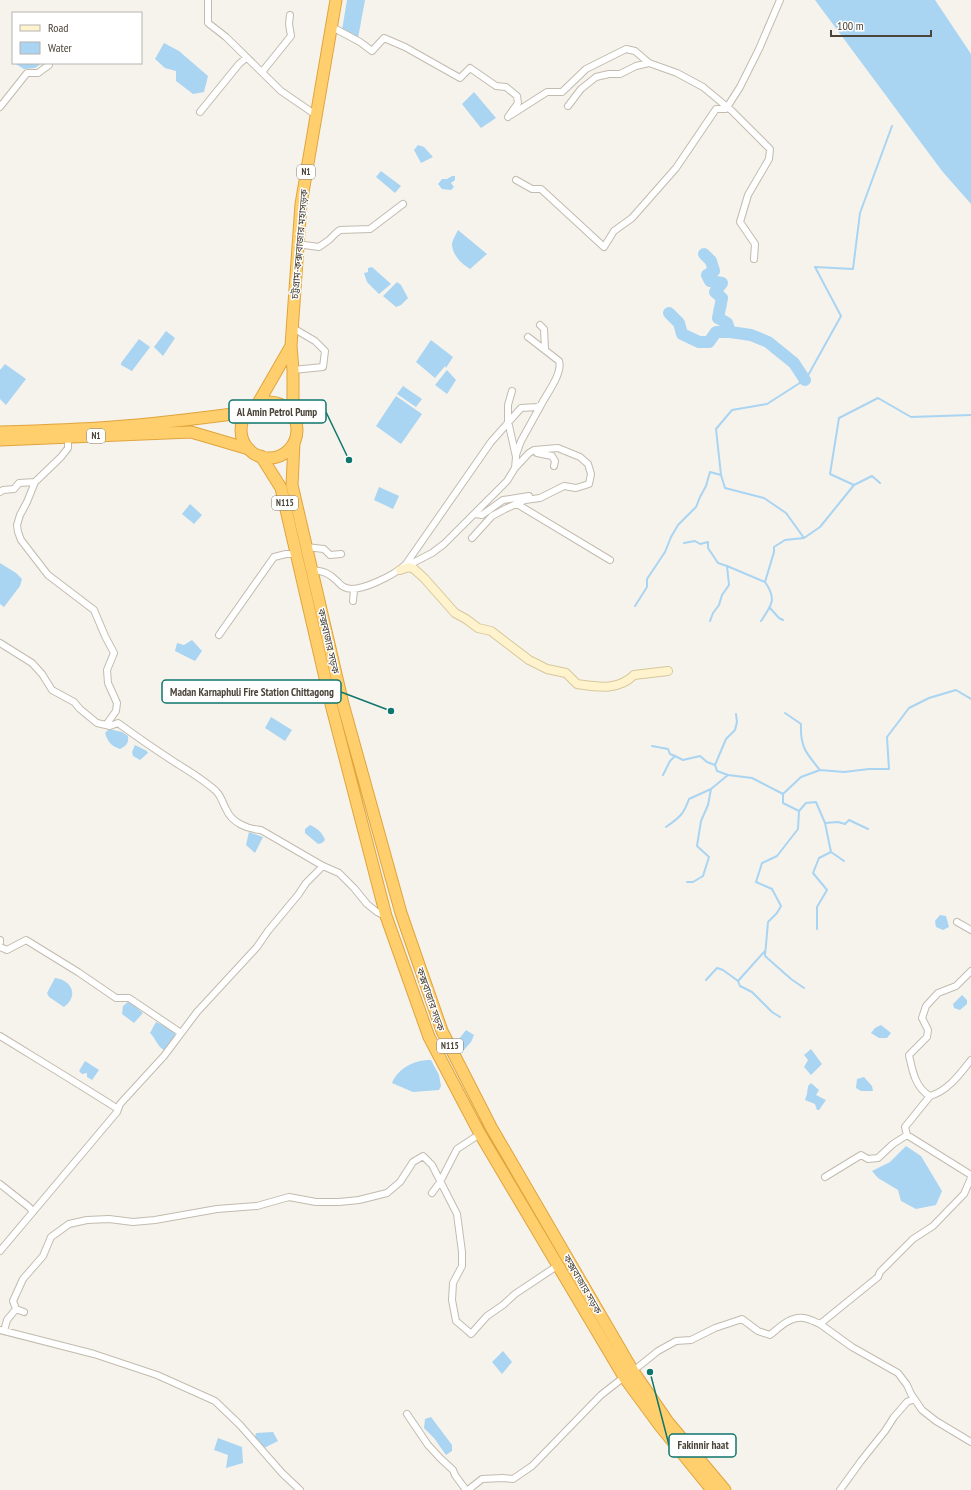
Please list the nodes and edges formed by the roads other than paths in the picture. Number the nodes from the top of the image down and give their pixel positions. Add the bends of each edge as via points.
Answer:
1 (208, 0) edge
2 (336, 0) edge
3 (780, 0) edge
4 (290, 15) dead end
5 (332, 27) junction
6 (246, 58) junction
7 (649, 63) junction
8 (49, 64) edge
9 (262, 72) junction
10 (1, 104) edge
11 (568, 106) dead end
12 (727, 106) junction
13 (200, 112) dead end
14 (316, 115) junction
15 (516, 180) dead end
16 (403, 204) dead end
17 (297, 244) junction
18 (754, 259) dead end
19 (540, 325) dead end
20 (293, 328) junction
21 (528, 337) dead end
22 (291, 346) junction
23 (545, 349) junction
24 (293, 370) junction
25 (512, 391) dead end
26 (258, 405) junction
27 (541, 405) junction
28 (248, 412) junction
29 (293, 416) junction
30 (508, 421) junction
31 (0, 432) edge
32 (68, 438) junction
33 (0, 440) edge
34 (294, 442) junction
35 (249, 449) junction
36 (532, 452) junction
37 (261, 456) junction
38 (516, 457) junction
39 (554, 466) dead end
40 (515, 468) junction
41 (35, 482) junction
42 (558, 488) junction
43 (0, 492) edge
44 (517, 504) junction
45 (475, 514) junction
46 (472, 538) dead end
47 (306, 547) junction
48 (297, 554) junction
49 (341, 554) dead end
50 (610, 560) dead end
51 (312, 570) junction
52 (400, 570) junction
53 (354, 590) junction
54 (353, 601) dead end
55 (219, 635) dead end
56 (0, 643) edge
57 (668, 671) dead end
58 (106, 725) junction
59 (322, 866) junction
60 (386, 916) junction
61 (957, 922) dead end
62 (971, 930) edge
63 (0, 947) edge
64 (971, 971) edge
65 (181, 1033) junction
66 (0, 1036) edge
67 (971, 1060) edge
68 (930, 1096) junction
69 (118, 1109) junction
70 (480, 1134) junction
71 (907, 1135) junction
72 (971, 1175) edge
73 (825, 1177) dead end
74 (971, 1178) edge
75 (440, 1182) junction
76 (0, 1184) edge
77 (432, 1193) dead end
78 (33, 1212) junction
79 (0, 1251) edge
80 (558, 1266) junction
81 (16, 1309) junction
82 (24, 1312) dead end
83 (820, 1324) junction
84 (2, 1331) edge
85 (628, 1374) junction
86 (914, 1399) junction
87 (407, 1414) dead end
88 (971, 1442) edge
89 (300, 1490) edge
90 (467, 1490) edge
91 (712, 1490) edge
92 (726, 1490) edge
93 (840, 1490) edge

1 - 6 street via 208,23
2 - 5 highway, চট্টগ্রাম-কক্সবাজার মহাসড়ক / N1
3 - 12 street via 756,56
4 - 9 street via 291,36
5 - 7 street via 372,51 384,38 460,78 470,68 496,86 506,87 516,96 518,103 508,117 547,92 562,92 586,69 626,50 635,51
5 - 14 highway, চট্টগ্রাম-কক্সবাজার মহাসড়ক / N1
6 - 9 street
6 - 13 street
7 - 11 street via 620,74 596,77 581,89
7 - 12 street via 677,73 703,87
8 - 10 street via 38,73 27,73
9 - 14 street via 281,91
12 - 15 street via 726,109 716,109 676,168 632,218 614,232 604,247 541,189 532,189
12 - 18 street via 770,149 769,159 748,195 740,222 755,244
14 - 17 highway, চট্টগ্রাম-কক্সবাজার মহাসড়ক / N1
16 - 17 street via 370,229 340,230 319,247
17 - 20 highway, চট্টগ্রাম-কক্সবাজার মহাসড়ক / N1
19 - 23 street via 544,329
20 - 22 highway, চট্টগ্রাম-কক্সবাজার মহাসড়ক / N1
20 - 24 street via 315,341 325,351 323,367
21 - 23 street
22 - 24 highway, চট্টগ্রাম-কক্সবাজার মহাসড়ক / N1
22 - 26 highway, চট্টগ্রাম-কক্সবাজার মহাসড়ক / N1
23 - 27 street via 559,360 560,370
24 - 29 highway, চট্টগ্রাম-কক্সবাজার মহাসড়ক / N1
25 - 30 street via 508,405
26 - 28 highway
26 - 29 highway via 277,403 284,406
27 - 30 street via 537,408 521,408
27 - 38 street via 521,441
28 - 31 highway, N1 via 113,427
28 - 35 highway via 242,424 242,431
29 - 34 highway via 297,432
30 - 38 street
30 - 52 street
32 - 33 highway, N1
32 - 35 highway, N1 via 191,432
32 - 41 street via 68,448
34 - 37 highway via 280,456
34 - 47 highway, কক্সবাজার সড়ক / N115 via 292,485
35 - 37 highway
36 - 39 street via 552,456
36 - 40 street
36 - 42 street via 558,448 580,457 588,464 591,474 589,484 576,488
37 - 48 highway, কক্সবাজার সড়ক / N115 via 281,488
38 - 40 street
40 - 45 street via 507,481
41 - 43 street via 20,483 14,489
41 - 58 street via 20,515 18,532 21,540 48,575 94,610 114,653 107,670 108,683 117,704 116,711
42 - 44 street via 540,498
42 - 45 street via 536,495 503,500 482,515
44 - 46 street via 492,516
44 - 50 street
45 - 52 street via 438,549
47 - 49 street via 324,549 330,555
47 - 51 highway, কক্সবাজার সড়ক / N115
48 - 55 street via 274,557
48 - 60 highway, কক্সবাজার সড়ক / N115 via 332,708
51 - 53 street via 327,573 343,587
51 - 85 highway, কক্সবাজার সড়ক / N115 via 343,704 401,913 442,1031 491,1127
52 - 53 street
52 - 57 street via 414,570 455,613 478,628 491,631 529,660 547,669 566,672 577,684 613,687 634,675
53 - 54 street
56 - 58 street via 32,663 52,690 74,702 97,723
58 - 59 street via 118,723 215,790 223,798 232,819 249,829 261,830
59 - 60 street via 339,873 367,904
59 - 65 street via 306,882 257,947
60 - 70 highway, কক্সবাজার সড়ক / N115 via 429,1037
61 - 62 street
63 - 65 street via 8,950 26,940 116,998 129,998
64 - 68 street via 956,986 938,993 926,1006 922,1018 928,1030 927,1037 909,1054 913,1073 923,1092
65 - 69 street
66 - 69 street
67 - 68 street via 957,1078 939,1093
68 - 71 street via 905,1127
69 - 78 street
70 - 75 street via 457,1148
70 - 80 highway, কক্সবাজার সড়ক / N115
71 - 72 street
71 - 73 street via 878,1158 868,1159 861,1154
74 - 83 street via 964,1194 933,1226 913,1239 878,1277
75 - 77 street
75 - 80 street via 457,1214 462,1252 462,1266 453,1283 452,1300 456,1321 469,1332 472,1334 486,1316
75 - 81 street via 432,1165 423,1156 413,1162 400,1182 387,1193 359,1200 316,1202 289,1197 257,1206 217,1209 155,1220 87,1220 69,1224 51,1237 43,1256 23,1279 13,1301
76 - 78 street
78 - 79 street
80 - 85 highway, কক্সবাজার সড়ক / N115
81 - 82 street
81 - 84 street
83 - 85 street via 805,1318 795,1318 784,1323 770,1335 758,1331 742,1318 691,1340 676,1341
83 - 86 street via 898,1373
84 - 89 street via 94,1354 157,1375 215,1402 240,1425
85 - 90 street via 601,1395 523,1474 513,1479 482,1479
85 - 91 highway, কক্সবাজার সড়ক / N115 via 660,1426
85 - 92 highway, কক্সবাজার সড়ক / N115
86 - 88 street via 922,1410 936,1421
86 - 93 street via 907,1402 894,1417
87 - 90 street via 428,1445 454,1470

